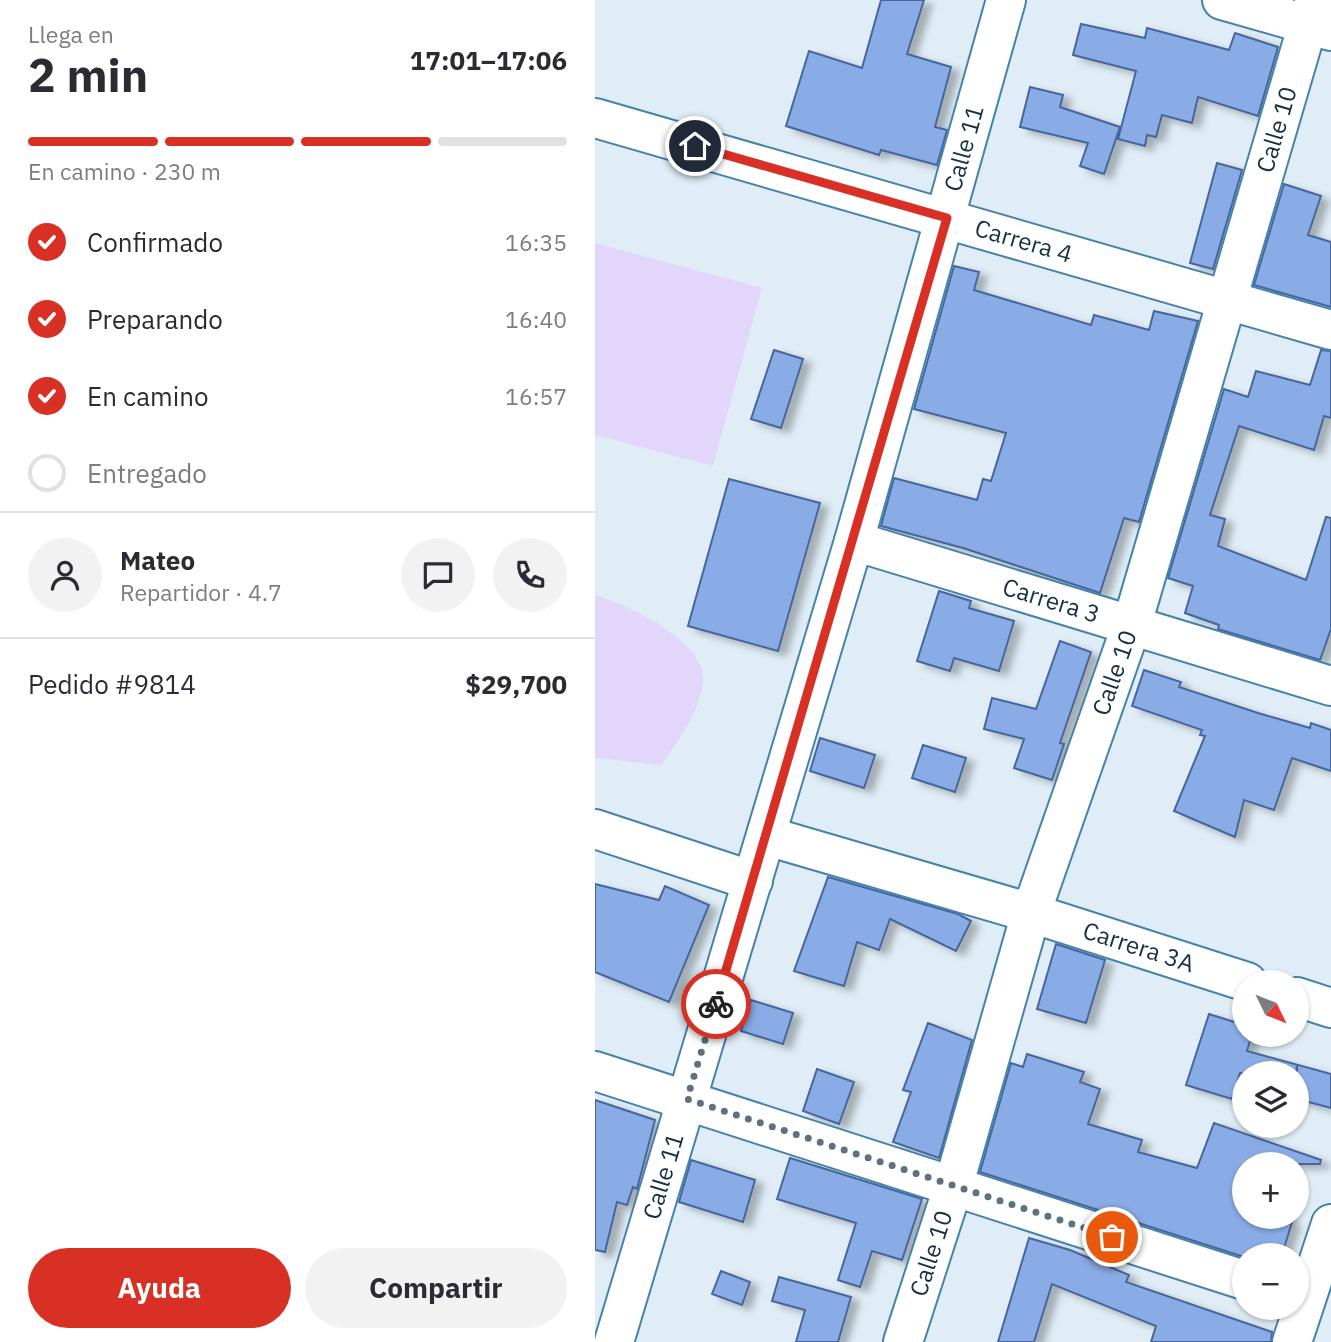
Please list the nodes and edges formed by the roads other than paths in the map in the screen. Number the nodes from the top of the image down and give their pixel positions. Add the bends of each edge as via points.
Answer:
1 (1006, 0) edge
2 (1221, 0) edge
3 (1318, 18) edge
4 (595, 118) edge
5 (947, 218) junction
6 (1224, 301) junction
7 (1331, 330) edge
8 (854, 541) junction
9 (1132, 624) junction
10 (1331, 686) edge
11 (595, 830) edge
12 (767, 835) junction
13 (753, 881) junction
14 (1031, 913) junction
15 (1232, 977) edge
16 (1309, 1002) edge
17 (1331, 1008) edge
18 (595, 1070) edge
19 (687, 1099) junction
20 (954, 1184) junction
21 (1331, 1224) edge
22 (1232, 1276) edge
23 (1311, 1302) edge
24 (611, 1322) edge
25 (903, 1342) edge
26 (1292, 1342) edge

1 - 5 street, Calle 11
2 - 3 street
3 - 6 street, Calle 10
4 - 5 street, Carrera 4
5 - 6 street, Carrera 4
5 - 8 street, Calle 11
6 - 7 street, Carrera 4
6 - 9 street, Calle 10
8 - 9 street, Carrera 3
8 - 12 street, Calle 11
9 - 10 street, Carrera 3
9 - 14 street, Calle 10
11 - 13 street
12 - 13 street, Calle 11
12 - 14 street, Carrera 3A
13 - 19 street, Calle 11
14 - 15 street, Carrera 3A
14 - 20 street, Calle 10
16 - 17 street
18 - 19 street
19 - 20 street
19 - 24 street, Calle 11
20 - 22 street
20 - 25 street, Calle 10
21 - 23 street
23 - 26 street

